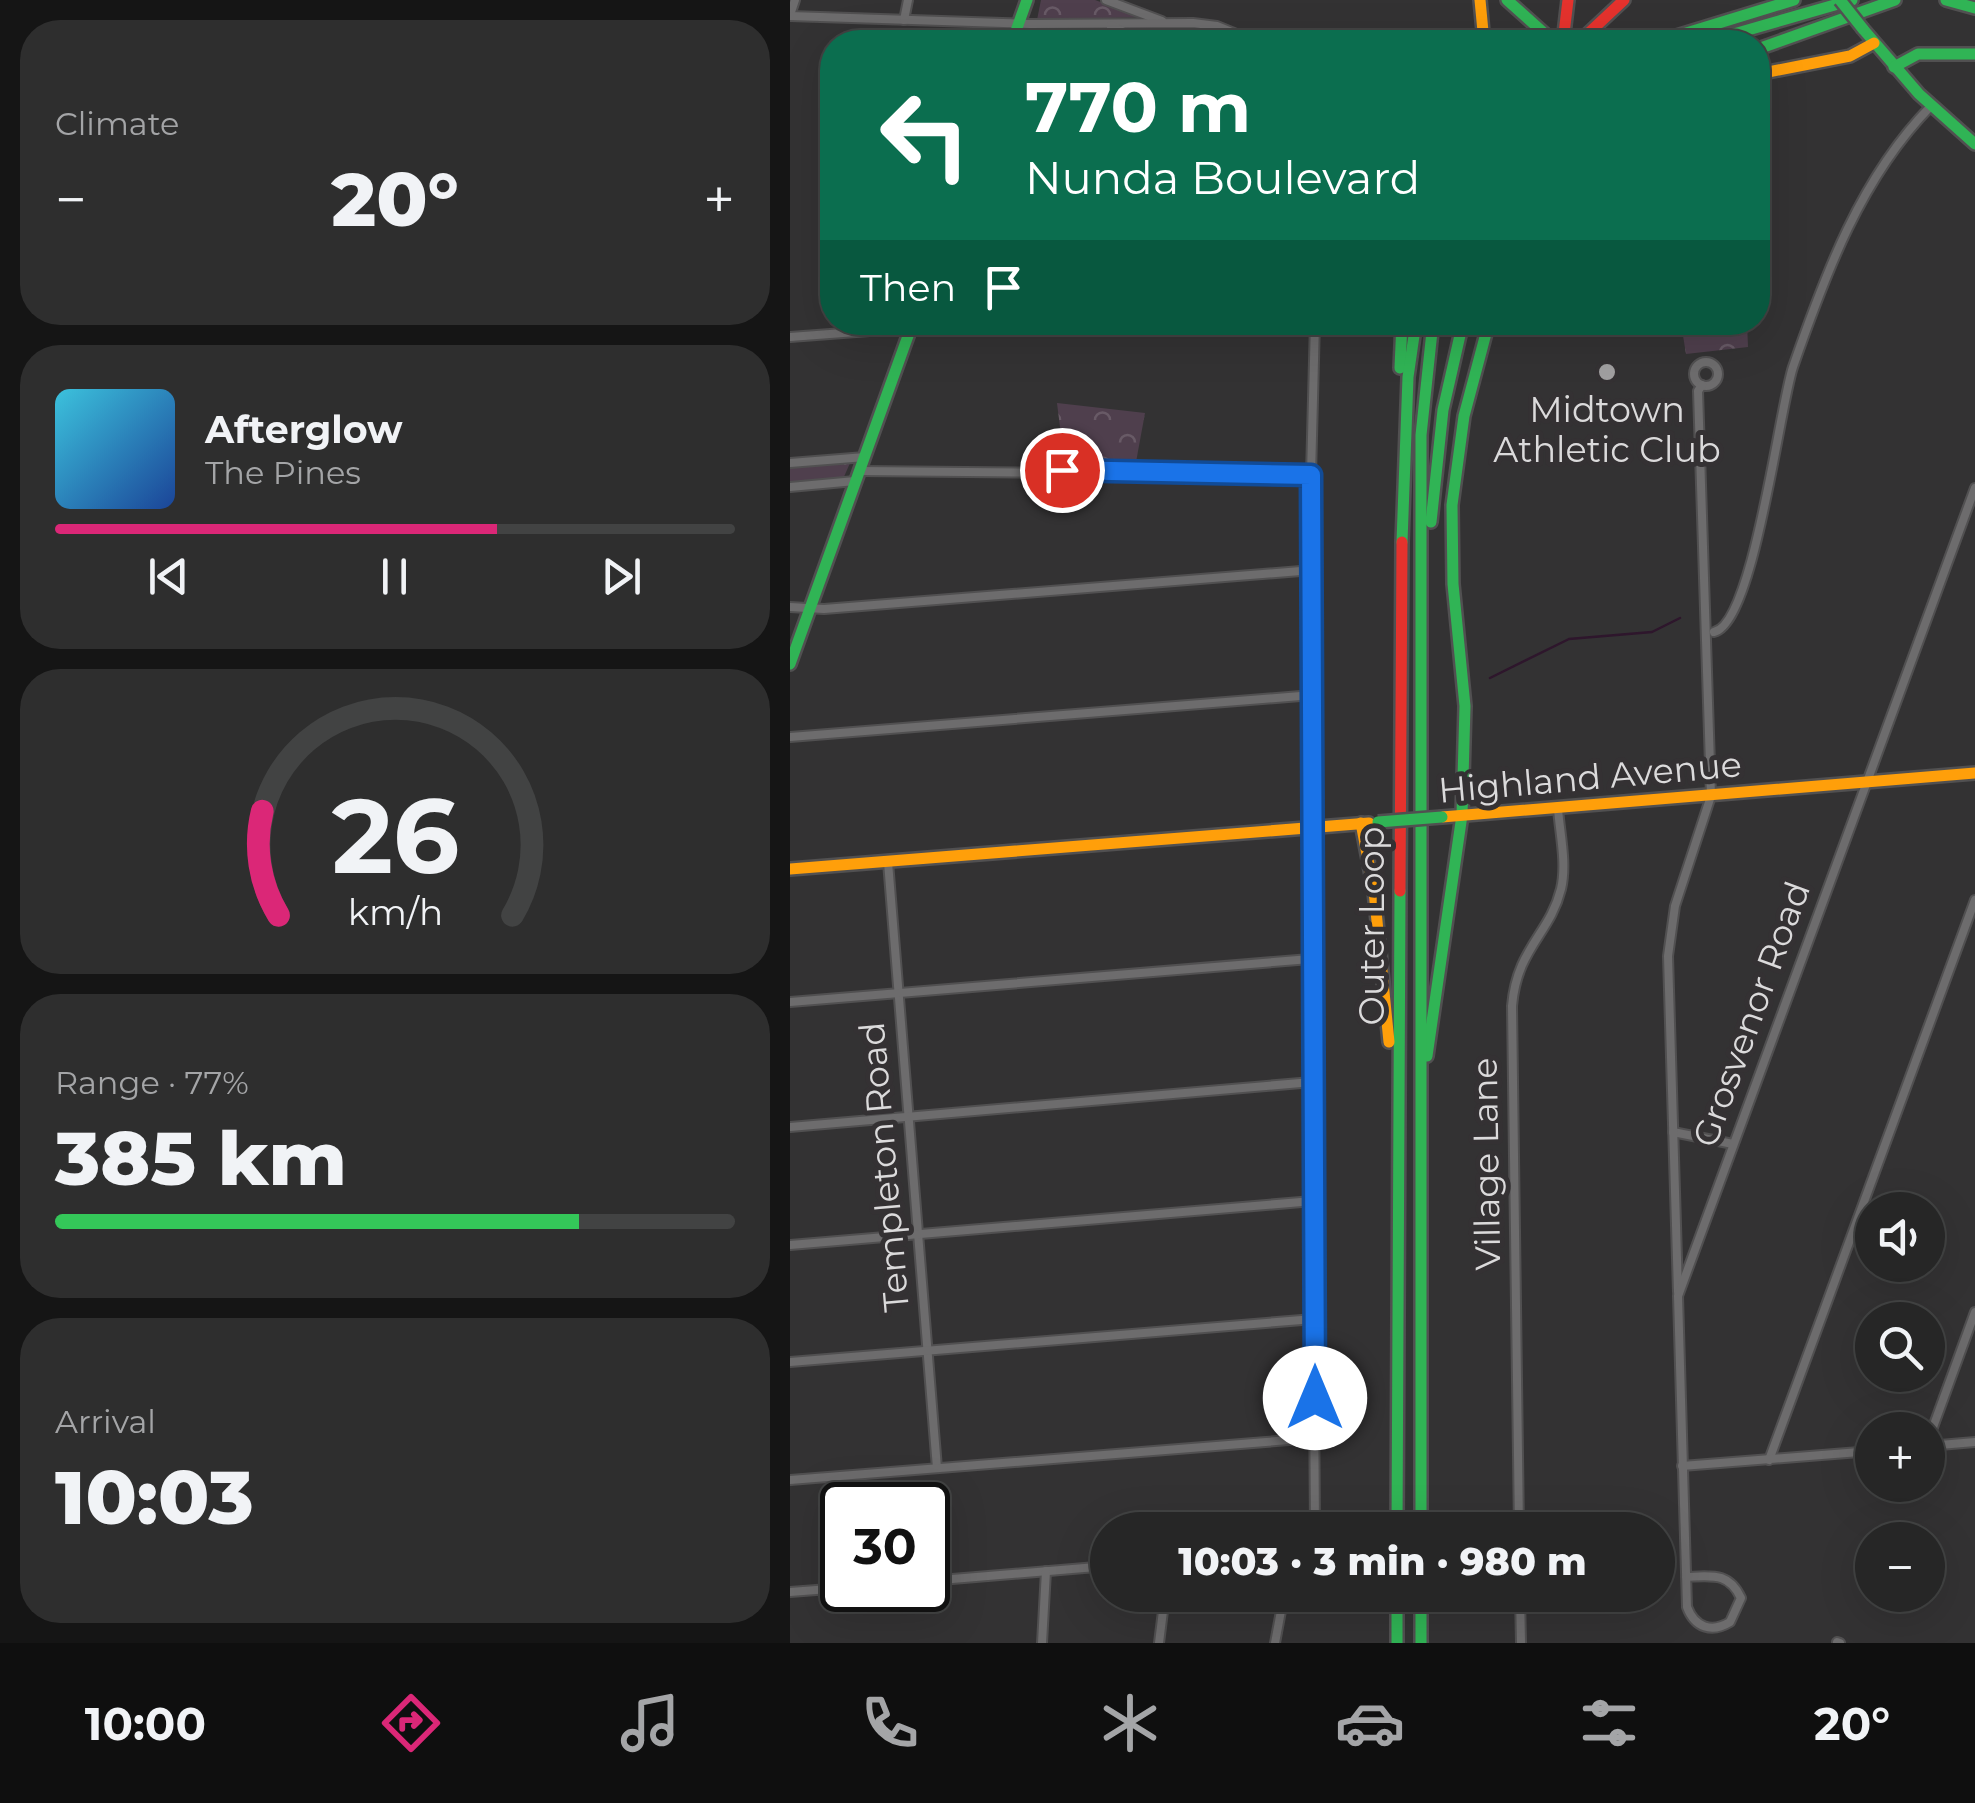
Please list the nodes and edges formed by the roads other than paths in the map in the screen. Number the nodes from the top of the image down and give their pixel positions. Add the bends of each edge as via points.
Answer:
1 (795, 0) edge
2 (908, 0) edge
3 (1026, 0) edge
4 (1106, 0) edge
5 (1480, 0) edge
6 (1508, 0) edge
7 (1568, 0) edge
8 (1624, 0) edge
9 (1766, 0) edge
10 (1794, 0) edge
11 (1840, 0) edge
12 (1852, 0) edge
13 (1895, 0) edge
14 (1947, 1) edge
15 (1975, 8) edge
16 (790, 16) edge
17 (904, 20) junction
18 (1167, 23) junction
19 (1018, 24) junction
20 (1111, 25) junction
21 (1016, 30) edge
22 (1111, 30) edge
23 (1120, 30) edge
24 (1227, 30) edge
25 (1483, 30) edge
26 (1541, 30) edge
27 (1565, 30) edge
28 (1592, 30) edge
29 (1689, 30) edge
30 (1691, 30) edge
31 (1748, 30) edge
32 (1874, 43) junction
33 (1770, 45) edge
34 (1975, 54) edge
35 (1894, 67) junction
36 (1770, 72) edge
37 (1931, 106) junction
38 (1975, 144) edge
39 (825, 335) edge
40 (908, 335) edge
41 (1315, 335) edge
42 (1402, 335) edge
43 (1414, 335) edge
44 (1431, 335) edge
45 (1459, 335) edge
46 (1486, 335) edge
47 (790, 338) edge
48 (1702, 385) dead end
49 (865, 457) junction
50 (790, 463) edge
51 (1311, 475) junction
52 (858, 476) junction
53 (1402, 480) junction
54 (790, 486) edge
55 (1975, 488) edge
56 (1312, 570) junction
57 (790, 607) edge
58 (811, 607) junction
59 (1422, 625) junction
60 (1714, 632) dead end
61 (790, 664) edge
62 (1313, 695) junction
63 (790, 737) edge
64 (1975, 773) edge
65 (1866, 782) junction
66 (1711, 796) junction
67 (1558, 809) junction
68 (1462, 815) junction
69 (1361, 823) junction
70 (1314, 827) junction
71 (888, 862) junction
72 (790, 869) edge
73 (1975, 900) edge
74 (1310, 959) junction
75 (898, 992) junction
76 (790, 1002) edge
77 (1312, 1082) junction
78 (1397, 1114) junction
79 (1418, 1114) junction
80 (907, 1117) junction
81 (790, 1127) edge
82 (1674, 1132) junction
83 (1733, 1144) junction
84 (1313, 1201) junction
85 (917, 1235) junction
86 (790, 1245) edge
87 (1678, 1296) junction
88 (1975, 1312) edge
89 (1314, 1319) junction
90 (927, 1350) junction
91 (790, 1362) edge
92 (1939, 1412) edge
93 (1316, 1438) junction
94 (1975, 1442) edge
95 (1945, 1443) edge
96 (1855, 1452) edge
97 (1770, 1460) junction
98 (1682, 1466) junction
99 (937, 1468) junction
100 (790, 1480) edge
101 (1315, 1512) edge
102 (1397, 1512) edge
103 (1420, 1512) edge
104 (1519, 1512) edge
105 (1090, 1567) edge
106 (1046, 1570) junction
107 (1686, 1577) junction
108 (950, 1579) edge
109 (820, 1590) edge
110 (790, 1592) edge
111 (1164, 1612) edge
112 (1281, 1612) edge
113 (1397, 1612) edge
114 (1421, 1612) edge
115 (1520, 1612) edge
116 (1042, 1643) edge
117 (1159, 1643) edge
118 (1276, 1643) edge
119 (1397, 1643) edge
120 (1421, 1643) edge
121 (1521, 1643) edge

1 - 16 street
2 - 17 street
3 - 19 main road
4 - 18 street
5 - 25 main road
6 - 26 main road
7 - 27 main road
8 - 28 main road
9 - 29 main road
10 - 30 main road
11 - 32 main road, bridge
12 - 31 main road
13 - 33 main road
14 - 15 main road
16 - 17 street
17 - 19 street
18 - 20 street
18 - 24 street
19 - 20 street
19 - 21 main road
20 - 22 street
20 - 23 street
32 - 35 main road
32 - 36 main road via 1850,56
34 - 35 main road via 1918,54
35 - 37 main road
37 - 38 main road
37 - 60 street via 1866,196 1836,253 1788,384 1758,539 1730,621
39 - 47 street
40 - 49 main road
41 - 51 street
42 - 53 main road
43 - 53 main road, Outer Loop
44 - 59 main road, Outer Loop via 1422,405
45 - 59 main road via 1439,436
46 - 68 main road via 1464,416 1452,506 1452,584 1465,706
48 - 66 street
49 - 50 street
49 - 52 main road
51 - 52 street
51 - 56 street
52 - 54 street
52 - 58 main road
53 - 78 main road, Outer Loop
55 - 65 street, Grosvenor Road
56 - 58 street
56 - 62 street
57 - 58 street
58 - 61 main road
59 - 79 main road, Outer Loop
62 - 63 street
62 - 70 street
64 - 65 main road, Highland Avenue
65 - 66 main road, Highland Avenue
65 - 83 street, Grosvenor Road
66 - 67 main road, Highland Avenue
66 - 82 street via 1670,936
67 - 68 main road, Highland Avenue
67 - 104 street, Village Lane via 1562,883 1524,954 1512,1006
68 - 69 main road, Highland Avenue, bridge
68 - 79 main road
69 - 70 main road, Highland Avenue
69 - 78 main road
70 - 71 main road, Highland Avenue
70 - 74 street
71 - 72 main road, Highland Avenue
71 - 75 street, Templeton Road
73 - 97 street
74 - 75 street
74 - 77 street
75 - 76 street
75 - 80 street, Templeton Road
77 - 80 street
77 - 84 street
78 - 102 main road, Outer Loop
79 - 103 main road, Outer Loop
80 - 81 street
80 - 85 street, Templeton Road
82 - 83 street
82 - 87 street
83 - 87 street, Grosvenor Road
84 - 85 street
84 - 89 street
85 - 86 street
85 - 90 street, Templeton Road
87 - 98 street, Grosvenor Road
88 - 92 street
89 - 90 street
89 - 93 street
90 - 91 street
90 - 99 street, Templeton Road
93 - 99 street
93 - 101 street
94 - 95 street
96 - 97 street
97 - 98 street
98 - 107 street, Grosvenor Road
99 - 100 street
105 - 106 street
106 - 108 street
106 - 116 street
107 - 107 street, Grosvenor Road via 1687,1607 1697,1624 1719,1628 1730,1622 1741,1598 1734,1584 1723,1577
109 - 110 street
111 - 117 street
112 - 118 street
113 - 119 main road
114 - 120 main road
115 - 121 street

